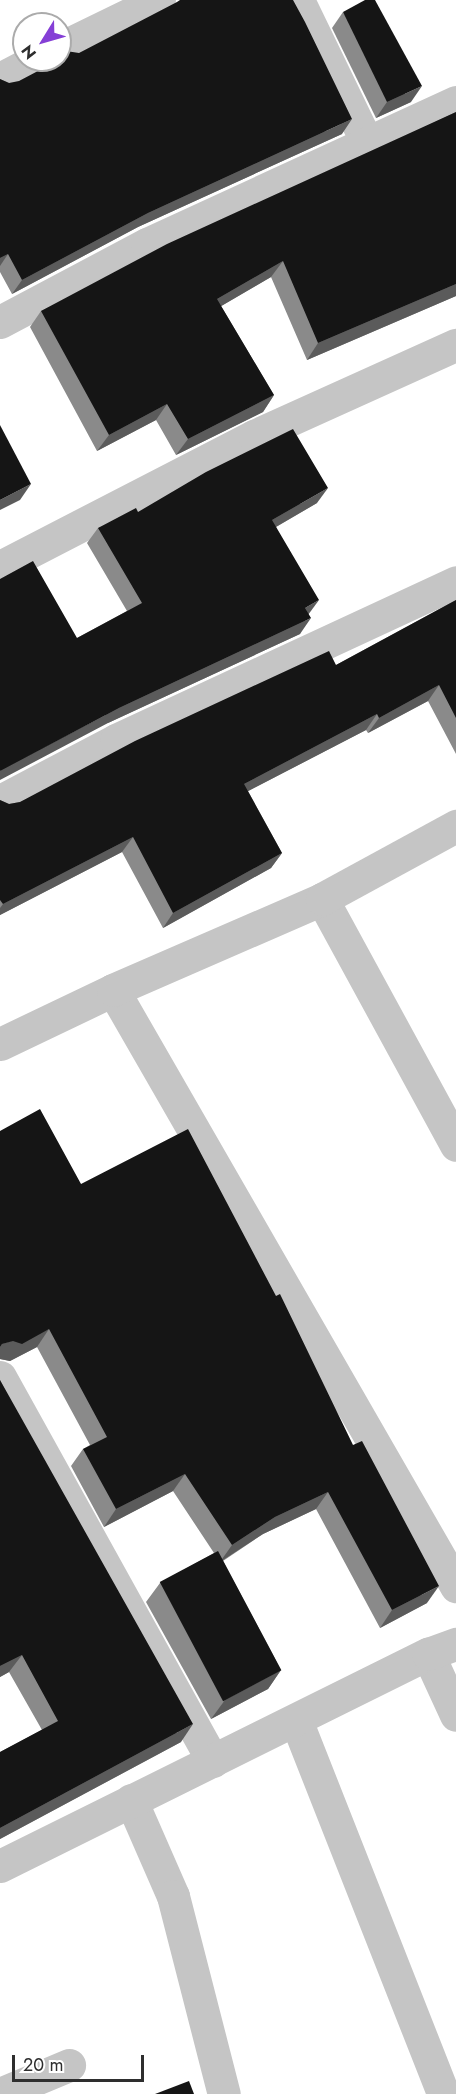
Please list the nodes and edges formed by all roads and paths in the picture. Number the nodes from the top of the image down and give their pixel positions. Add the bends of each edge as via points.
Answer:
1 (159, 0) edge
2 (298, 0) edge
3 (72, 42) edge
4 (456, 102) edge
5 (367, 143) junction
6 (0, 322) edge
7 (456, 345) edge
8 (0, 567) edge
9 (456, 582) edge
10 (0, 801) edge
11 (456, 826) edge
12 (322, 899) junction
13 (113, 990) junction
14 (0, 1044) edge
15 (456, 1145) edge
16 (0, 1377) edge
17 (456, 1587) edge
18 (442, 1649) edge
19 (456, 1715) edge
20 (296, 1720) junction
21 (213, 1761) junction
22 (130, 1800) junction
23 (0, 1866) edge
24 (69, 2064) dead end
25 (0, 2094) edge
26 (224, 2094) edge
27 (443, 2094) edge

1 - 3 street
2 - 5 street
4 - 5 street
5 - 6 street via 147,244
7 - 8 street via 254,436
9 - 10 street via 116,740
11 - 12 street
12 - 13 street
12 - 15 street
13 - 14 street
13 - 17 street
16 - 21 street
18 - 19 street
18 - 20 street
20 - 21 street
20 - 27 street
21 - 22 street
22 - 23 street
22 - 26 street via 172,1896
24 - 25 street

